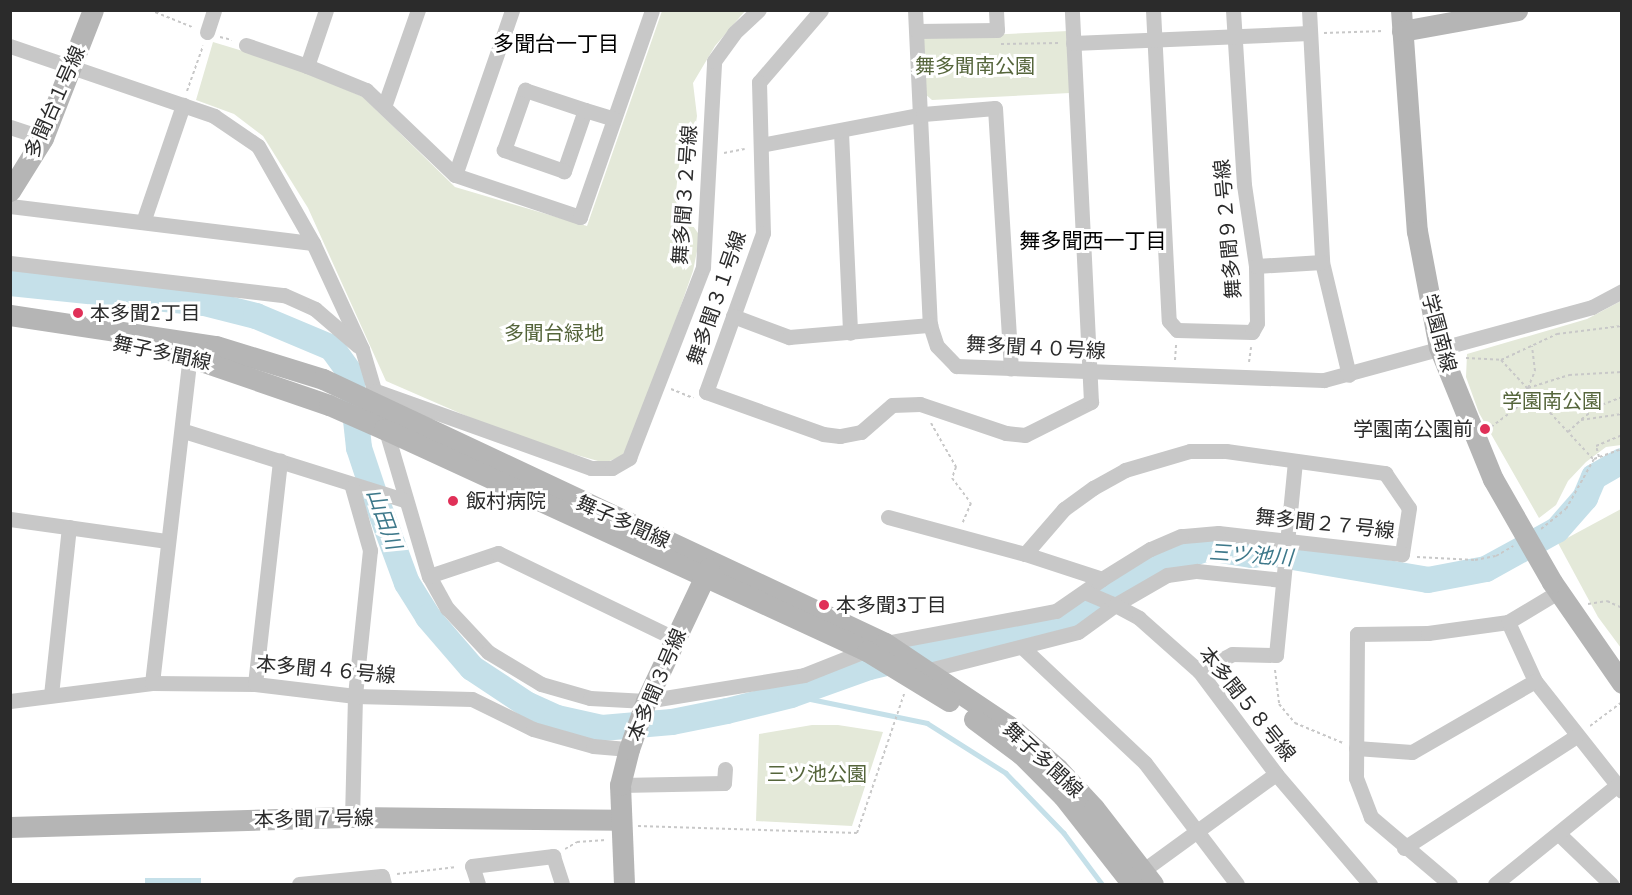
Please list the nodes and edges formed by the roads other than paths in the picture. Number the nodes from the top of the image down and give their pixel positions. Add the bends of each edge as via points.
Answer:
1 (93, 10) edge
2 (214, 10) edge
3 (326, 10) edge
4 (418, 10) edge
5 (512, 10) edge
6 (652, 10) edge
7 (759, 10) edge
8 (821, 10) edge
9 (915, 10) edge
10 (996, 10) edge
11 (1072, 10) edge
12 (1153, 10) edge
13 (1233, 10) edge
14 (1309, 10) edge
15 (1517, 10) edge
16 (1402, 21) edge
17 (917, 31) junction
18 (207, 32) road end
19 (1309, 33) junction
20 (1154, 38) junction
21 (1234, 38) junction
22 (1073, 43) junction
23 (246, 45) dead end
24 (10, 46) edge
25 (307, 66) junction
26 (73, 67) junction
27 (385, 104) junction
28 (183, 105) junction
29 (585, 110) junction
30 (923, 114) junction
31 (614, 119) junction
32 (10, 127) edge
33 (841, 132) junction
34 (43, 138) junction
35 (761, 145) junction
36 (455, 175) junction
37 (10, 191) edge
38 (10, 206) edge
39 (143, 222) junction
40 (313, 243) junction
41 (10, 262) edge
42 (1322, 262) junction
43 (1256, 266) junction
44 (1622, 291) edge
45 (10, 315) edge
46 (733, 316) junction
47 (930, 325) junction
48 (10, 329) edge
49 (850, 333) junction
50 (1448, 344) junction
51 (191, 348) junction
52 (362, 349) junction
53 (1011, 369) junction
54 (1088, 372) junction
55 (1349, 375) junction
56 (377, 398) junction
57 (384, 429) junction
58 (184, 431) junction
59 (280, 460) junction
60 (1295, 461) junction
61 (352, 486) junction
62 (404, 500) junction
63 (888, 517) dead end
64 (10, 519) edge
65 (69, 527) junction
66 (167, 541) junction
67 (1288, 541) junction
68 (1025, 554) junction
69 (708, 570) junction
70 (429, 576) junction
71 (1102, 579) junction
72 (1283, 580) junction
73 (1555, 587) junction
74 (1087, 593) junction
75 (1114, 605) junction
76 (1508, 622) junction
77 (676, 639) junction
78 (876, 647) junction
79 (1022, 647) junction
80 (1199, 671) junction
81 (919, 672) junction
82 (1535, 681) junction
83 (152, 683) junction
84 (1622, 683) edge
85 (255, 684) junction
86 (51, 695) junction
87 (355, 696) junction
88 (10, 701) edge
89 (646, 701) junction
90 (1575, 737) junction
91 (1356, 748) junction
92 (629, 749) junction
93 (1276, 774) junction
94 (724, 782) dead end
95 (620, 786) junction
96 (1619, 789) edge
97 (352, 818) junction
98 (619, 820) junction
99 (10, 827) edge
100 (1197, 830) junction
101 (1560, 836) junction
102 (1404, 848) junction
103 (383, 880) edge
104 (1139, 880) edge
105 (1499, 884) edge
106 (299, 885) edge
107 (478, 885) edge
108 (562, 885) edge
109 (624, 885) edge
110 (1237, 885) edge
111 (1370, 885) edge
112 (1449, 885) edge
113 (1611, 885) edge

1 - 26 street, 多聞台１号線
2 - 18 street
3 - 25 street
4 - 27 street
5 - 36 street
6 - 31 street
7 - 56 street, 舞多聞３２号線 via 734,33 714,61 703,267 629,458 612,468 591,468
8 - 35 street, 舞多聞３１号線 via 759,82
9 - 17 street, 舞多聞４０号線
10 - 17 street via 997,30
11 - 22 street
12 - 20 street
13 - 21 street, 舞多聞９２号線
14 - 19 street
15 - 16 street
16 - 50 street, 学園南線 via 1417,231
17 - 30 street, 舞多聞４０号線
19 - 21 street
19 - 42 street
20 - 21 street
20 - 22 street
20 - 43 street, 舞多聞９２号線 via 1169,321 1177,330 1252,332 1257,323
21 - 43 street, 舞多聞９２号線 via 1244,185
22 - 54 street
23 - 25 street
24 - 26 street, 舞多聞２７号線
25 - 27 street via 357,86
26 - 28 street, 舞多聞２７号線
26 - 34 street, 多聞台１号線
27 - 36 street
28 - 39 street
28 - 40 street, 舞多聞２７号線 via 237,128 258,146
29 - 29 street via 525,90 504,150 564,171
29 - 31 street
30 - 33 street
30 - 47 street, 舞多聞４０号線
30 - 53 street via 995,108
31 - 36 street via 580,217
32 - 34 street
33 - 35 street
33 - 49 street
34 - 37 street, 多聞台１号線
35 - 46 street, 舞多聞３１号線 via 763,233
38 - 39 street
39 - 40 street
40 - 52 street, 舞多聞２７号線
41 - 52 street via 284,295 315,309
42 - 43 street
42 - 55 street
44 - 50 street, 舞多聞４０号線 via 1592,307
45 - 51 street, 舞子多聞線
46 - 49 street via 789,337
46 - 54 street, 舞多聞３１号線 via 706,392 823,434 861,432 892,405 920,404 1006,433 1025,435 1091,402
47 - 49 street
47 - 53 street, 舞多聞４０号線 via 937,346 956,366
48 - 51 street, 舞子多聞線
50 - 55 street, 舞多聞４０号線
50 - 73 street, 学園南線, bridge via 1473,435 1493,479
51 - 56 street, 舞子多聞線 via 323,379
51 - 57 street, 舞子多聞線
51 - 58 street
52 - 56 street, 舞多聞２７号線
53 - 54 street, 舞多聞４０号線
54 - 55 street, 舞多聞４０号線 via 1324,380
56 - 57 street, 舞多聞２７号線
56 - 69 street, 舞子多聞線
57 - 62 street, 舞多聞２７号線
57 - 69 street, 舞子多聞線
58 - 59 street
58 - 66 street
59 - 61 street
59 - 85 street
60 - 67 street
60 - 67 street, 舞多聞２７号線 via 1385,473 1409,508 1402,554
60 - 68 street, 舞多聞２７号線 via 1226,451 1161,457 1093,488 1064,509
61 - 62 street
61 - 87 street via 370,550
62 - 70 street, 舞多聞２７号線
63 - 68 street
64 - 65 street
65 - 66 street
65 - 86 street
66 - 83 street
67 - 71 street, 舞多聞２７号線 via 1218,533 1181,536 1150,549
67 - 72 street
68 - 71 street
69 - 77 street, 本多聞３号線
69 - 78 street, 舞子多聞線
70 - 77 street via 498,553
70 - 89 street, 舞多聞２７号線 via 447,608 488,652 542,684 590,698
71 - 74 street, 舞多聞２７号線
72 - 75 street via 1197,571 1167,575
72 - 80 street via 1276,655 1232,654
73 - 76 street
73 - 84 street, 学園南線 via 1569,613
74 - 75 street, 本多聞５８号線
74 - 78 street, 舞多聞２７号線 via 1056,611
75 - 79 street via 1078,632
75 - 80 street, 本多聞５８号線 via 1139,618
76 - 82 street
76 - 91 street via 1428,633 1357,634
77 - 89 street, 本多聞３号線
78 - 81 street, 舞子多聞線
78 - 89 street, 舞多聞２７号線 via 804,675
79 - 81 street
79 - 100 street via 1145,763
80 - 93 street, 本多聞５８号線
81 - 104 street, 舞子多聞線 via 1009,726 1057,768
82 - 90 street
82 - 91 street via 1412,752
83 - 85 street, 本多聞４６号線
83 - 86 street, 本多聞４６号線
85 - 87 street, 本多聞４６号線
86 - 88 street, 本多聞４６号線
87 - 92 street, 本多聞４６号線 via 472,699 533,729 593,746
87 - 97 street
89 - 92 street, 本多聞３号線
90 - 96 street
90 - 102 street
91 - 102 street via 1356,778 1371,818
92 - 95 street, 本多聞３号線
93 - 100 street
93 - 111 street, 本多聞５８号線
94 - 95 street
95 - 98 street, 本多聞３号線
96 - 101 street
97 - 98 street, 本多聞７号線
97 - 99 street, 本多聞７号線
98 - 109 street, 本多聞３号線
100 - 104 street
100 - 110 street
101 - 105 street
101 - 113 street
102 - 112 street
103 - 106 street
107 - 108 street via 472,866 553,856

